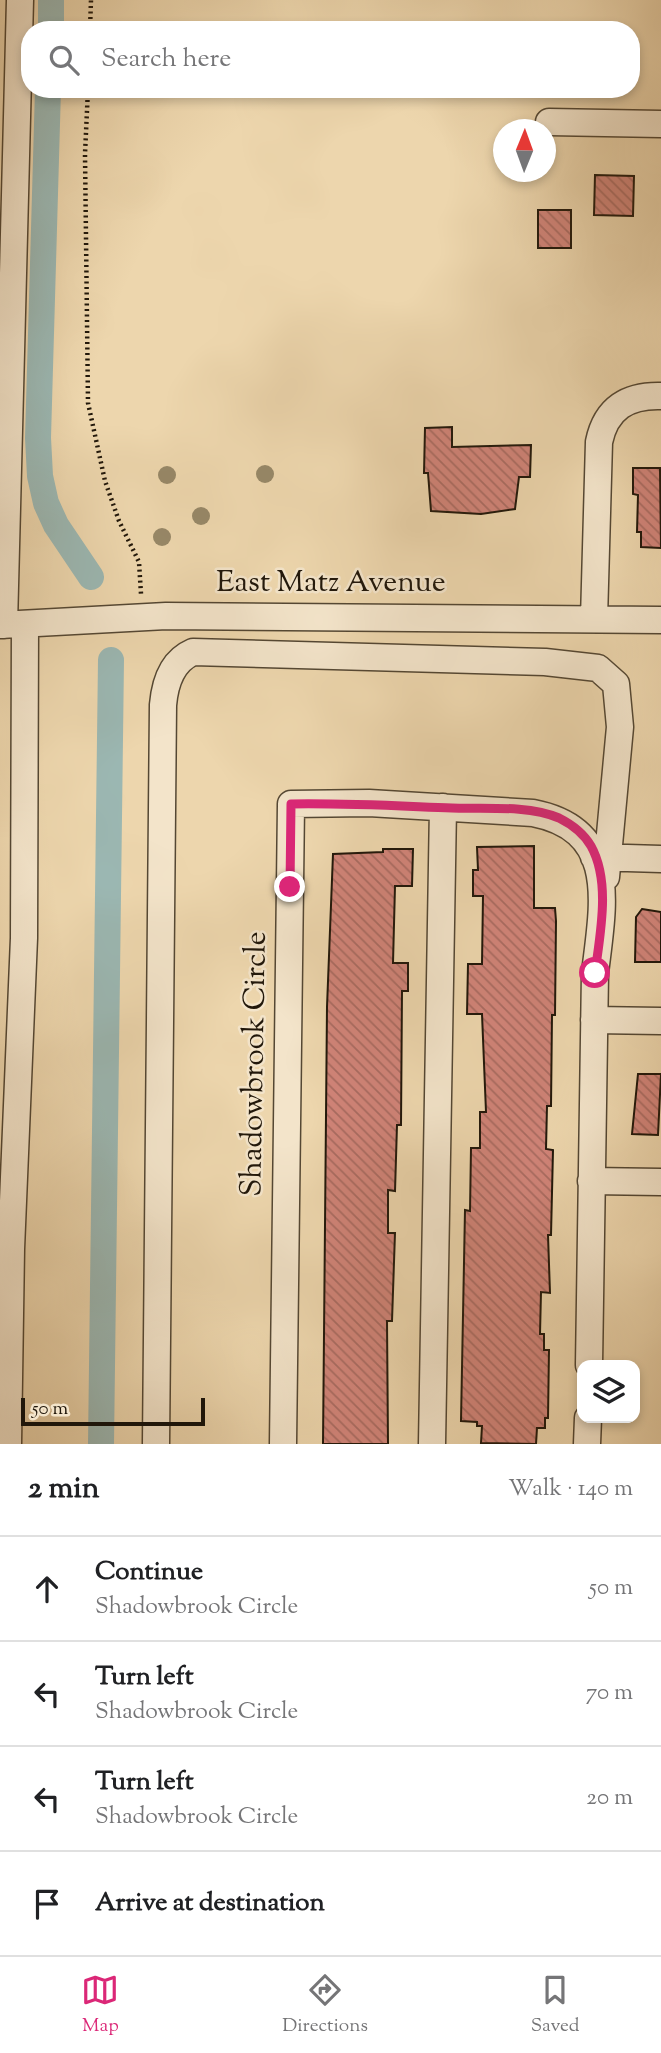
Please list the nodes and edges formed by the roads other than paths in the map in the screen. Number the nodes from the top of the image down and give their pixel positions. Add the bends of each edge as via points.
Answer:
1 (20, 0) edge
2 (556, 122) edge
3 (661, 124) edge
4 (7, 168) edge
5 (661, 396) edge
6 (4, 469) edge
7 (594, 619) junction
8 (661, 620) edge
9 (10, 625) edge
10 (12, 781) edge
11 (443, 807) junction
12 (601, 857) junction
13 (661, 859) edge
14 (12, 937) edge
15 (594, 1020) junction
16 (661, 1021) edge
17 (9, 1092) edge
18 (591, 1181) junction
19 (661, 1182) edge
20 (6, 1249) edge
21 (589, 1360) edge
22 (4, 1408) edge
23 (588, 1423) edge
24 (8, 1444) edge
25 (156, 1444) edge
26 (283, 1444) edge
27 (432, 1444) edge
28 (587, 1444) edge

1 - 4 street via 20,57
2 - 3 street
4 - 6 street
5 - 7 street via 627,401 612,410 602,426
6 - 9 street
7 - 8 street, East Matz Avenue
7 - 9 street, East Matz Avenue via 299,615
9 - 10 street
10 - 14 street
11 - 12 street, Shadowbrook Circle via 504,809 558,818 578,830
11 - 26 street, Shadowbrook Circle via 291,804
11 - 27 street
12 - 13 street
12 - 15 street, Shadowbrook Circle
12 - 25 street via 620,727 616,684 598,668 545,662 193,652 180,658 165,685 163,705
14 - 17 street
15 - 16 street
15 - 18 street, Shadowbrook Circle
17 - 20 street
18 - 19 street
18 - 21 street, Shadowbrook Circle
20 - 22 street
22 - 24 street
23 - 28 street

